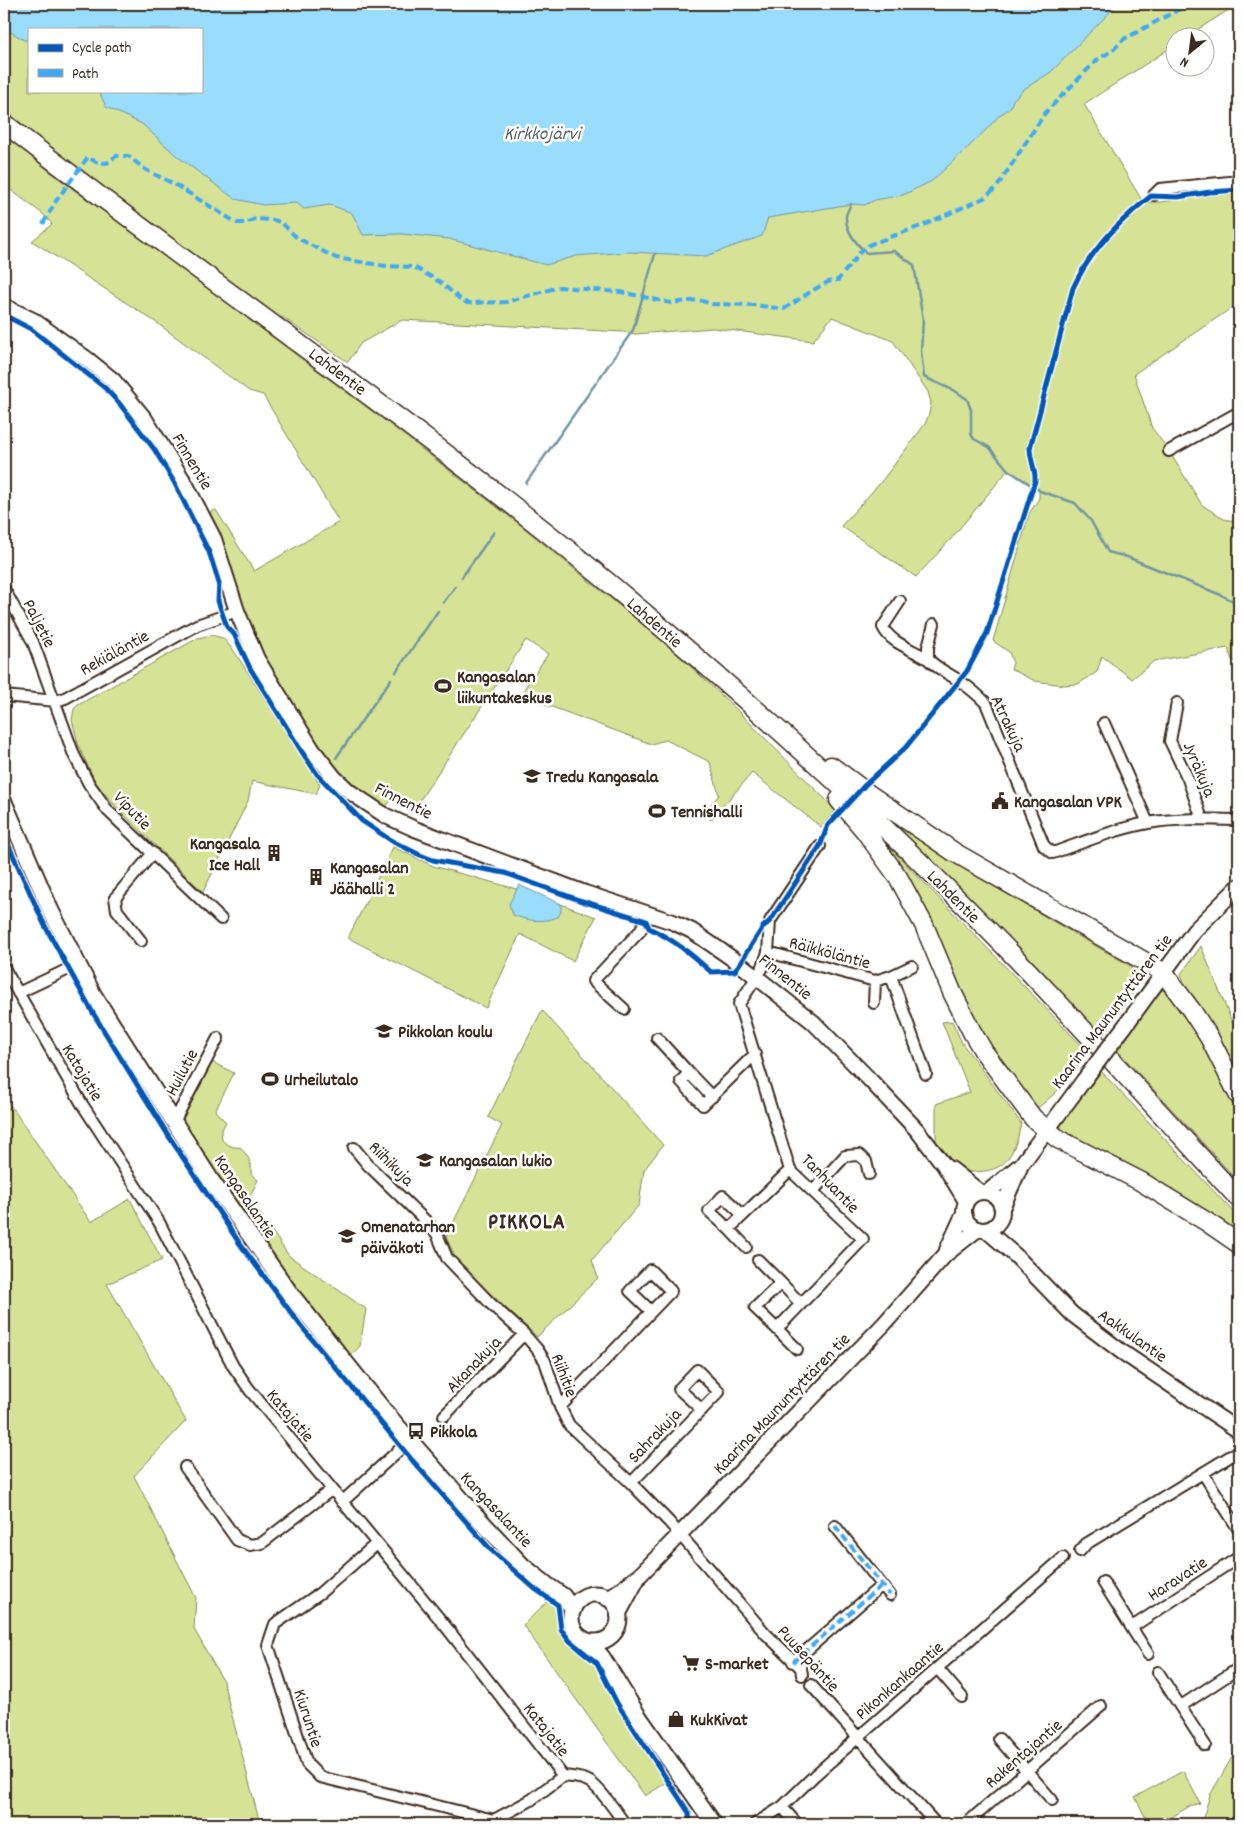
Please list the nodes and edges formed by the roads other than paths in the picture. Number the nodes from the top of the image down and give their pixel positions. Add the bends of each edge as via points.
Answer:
1 (4, 123) edge
2 (1239, 181) edge
3 (1154, 195) dead end
4 (4, 306) edge
5 (1239, 412) edge
6 (1168, 451) dead end
7 (4, 589) edge
8 (900, 601) dead end
9 (237, 611) junction
10 (934, 624) dead end
11 (928, 659) junction
12 (4, 696) edge
13 (56, 701) junction
14 (1177, 703) dead end
15 (756, 710) junction
16 (1104, 723) dead end
17 (4, 802) edge
18 (1202, 819) junction
19 (1239, 822) edge
20 (1148, 823) junction
21 (820, 846) dead end
22 (153, 854) junction
23 (1239, 886) edge
24 (650, 913) junction
25 (220, 919) dead end
26 (141, 941) dead end
27 (768, 952) junction
28 (77, 965) junction
29 (912, 966) dead end
30 (4, 968) edge
31 (1163, 972) junction
32 (891, 976) junction
33 (758, 978) junction
34 (875, 981) junction
35 (18, 994) junction
36 (874, 1003) dead end
37 (624, 1009) dead end
38 (218, 1038) dead end
39 (657, 1038) dead end
40 (755, 1054) junction
41 (926, 1074) dead end
42 (1239, 1096) edge
43 (174, 1122) junction
44 (1046, 1129) junction
45 (354, 1148) dead end
46 (944, 1164) junction
47 (1021, 1164) junction
48 (790, 1170) junction
49 (869, 1174) dead end
50 (813, 1191) junction
51 (984, 1192) junction
52 (1239, 1199) edge
53 (407, 1201) joint
54 (965, 1207) junction
55 (1002, 1208) junction
56 (743, 1215) junction
57 (998, 1222) junction
58 (729, 1229) junction
59 (982, 1230) junction
60 (1239, 1244) edge
61 (746, 1247) dead end
62 (944, 1255) junction
63 (1016, 1256) junction
64 (758, 1260) dead end
65 (781, 1283) junction
66 (801, 1304) junction
67 (651, 1311) dead end
68 (777, 1329) junction
69 (524, 1334) junction
70 (797, 1349) dead end
71 (560, 1407) junction
72 (702, 1410) dead end
73 (444, 1416) dead end
74 (1239, 1431) edge
75 (410, 1440) junction
76 (1239, 1451) edge
77 (185, 1467) dead end
78 (1204, 1473) junction
79 (631, 1483) junction
80 (331, 1490) junction
81 (342, 1502) junction
82 (835, 1526) dead end
83 (1239, 1530) edge
84 (678, 1535) junction
85 (376, 1544) junction
86 (1080, 1551) dead end
87 (1239, 1557) edge
88 (1062, 1558) dead end
89 (523, 1566) junction
90 (640, 1574) junction
91 (1103, 1582) dead end
92 (882, 1585) junction
93 (890, 1595) dead end
94 (585, 1597) junction
95 (606, 1598) junction
96 (573, 1610) junction
97 (618, 1614) junction
98 (1132, 1627) junction
99 (609, 1637) junction
100 (588, 1641) junction
101 (1148, 1654) dead end
102 (794, 1662) junction
103 (937, 1668) junction
104 (1239, 1668) edge
105 (1158, 1672) dead end
106 (802, 1676) dead end
107 (811, 1686) dead end
108 (621, 1688) junction
109 (962, 1697) dead end
110 (1101, 1706) dead end
111 (1181, 1706) junction
112 (859, 1737) junction
113 (999, 1739) dead end
114 (1205, 1746) dead end
115 (1027, 1771) junction
116 (563, 1776) junction
117 (1052, 1800) dead end
118 (782, 1807) junction
119 (491, 1822) edge
120 (625, 1824) edge
121 (714, 1824) edge
122 (755, 1824) edge
123 (797, 1824) edge
124 (936, 1824) edge
125 (966, 1824) edge

1 - 15 highway, Lahdentie via 493,489 639,608
2 - 3 street via 1160,189
4 - 9 street, Finnentie via 33,320 87,359 113,380 145,419 206,521
5 - 6 street
7 - 13 street, Paljetie via 34,642
8 - 11 street, Atrakuja via 883,627 900,645
9 - 13 street, Rekiäläntie via 197,624
9 - 24 street, Finnentie via 257,658 282,701 312,749 350,792 386,816 438,839 585,893
10 - 11 street
11 - 20 street, Atrakuja via 986,703 1044,846 1053,853
12 - 13 street, Rekiäläntie
13 - 22 street, Viputie via 74,755 89,784 108,811
14 - 18 street, Jyräkuja via 1170,741
15 - 31 highway via 870,796 947,847
15 - 44 highway via 848,810 882,854 924,925 972,1032 1033,1118
15 - 52 highway, Lahdentie via 984,926
16 - 20 street
17 - 28 main road, Kangasalantie
18 - 19 street
18 - 20 street
21 - 27 street via 770,921
22 - 25 street, Viputie
22 - 26 street via 115,898 117,910
23 - 31 street, Kaarina Maununtyttären tie via 1194,931
24 - 33 street, Finnentie via 692,931
24 - 37 street via 640,931 593,981
27 - 33 street
27 - 34 street, Räikköläntie
28 - 35 street
28 - 43 main road, Kangasalantie
29 - 32 street, Räikköläntie
30 - 35 street, Katajatie
31 - 42 highway via 1209,1037
31 - 44 street, Kaarina Maununtyttären tie, bridge
32 - 34 street, Räikköläntie
32 - 41 street
33 - 40 street, Tanhuantie via 740,1004
33 - 46 street, Finnentie via 813,1022 917,1130
34 - 36 street
35 - 80 street, Katajatie via 82,1104 159,1222 233,1366 255,1398
38 - 43 street, Huilutie
39 - 40 street via 712,1097
40 - 48 street, Tanhuantie
43 - 75 main road, Kangasalantie via 290,1293
44 - 47 street, Kaarina Maununtyttären tie
44 - 60 highway via 1140,1181
45 - 53 street, Riihikuja
46 - 51 street, Finnentie
46 - 54 street, Finnentie
47 - 51 street, Kaarina Maununtyttären tie
47 - 55 street, Kaarina Maununtyttären tie
48 - 50 street, Tanhuantie
48 - 56 street
49 - 50 street via 866,1161 859,1154 845,1156
50 - 66 street, Tanhuantie via 863,1239
51 - 54 street via 970,1197
51 - 55 street via 997,1198
53 - 69 street, Riihitie via 437,1234 447,1258
54 - 59 street via 968,1224
54 - 62 street, Kaarina Maununtyttären tie
55 - 57 street
56 - 58 street
56 - 58 street via 723,1196 709,1211
57 - 59 street
57 - 63 street, Aakkulantie
58 - 61 street
59 - 62 street, Kaarina Maununtyttären tie
59 - 63 street, Aakkulantie
62 - 84 street, Kaarina Maununtyttären tie via 884,1324
63 - 74 street, Aakkulantie via 1072,1314
64 - 65 street
65 - 66 street
65 - 68 street via 755,1308
66 - 68 street, Tanhuantie
67 - 71 street
68 - 70 street
69 - 71 street, Riihitie via 545,1361
69 - 73 street, Akanakuja
71 - 79 street, Riihitie via 569,1425
72 - 79 street, Sahrakuja
75 - 81 street
75 - 89 main road, Kangasalantie
76 - 78 street
77 - 80 street via 237,1540 250,1545 262,1543
78 - 83 street
78 - 86 street via 1086,1544
79 - 84 street, Riihitie
80 - 81 street, Katajatie
81 - 85 street, Katajatie
82 - 92 street
84 - 90 street, Kaarina Maununtyttären tie
84 - 102 street, Puusepäntie
85 - 116 street, Katajatie via 443,1623
85 - 119 street, Kiuruntie via 320,1593 275,1624 268,1645 307,1764 320,1777
87 - 98 street, Haravatie
88 - 103 street, Pikonkankaantie
89 - 94 main road, Kangasalantie
89 - 96 main road, Kangasalantie via 563,1596
90 - 95 street, Kaarina Maununtyttären tie
90 - 97 street, Kaarina Maununtyttären tie
91 - 98 street
92 - 93 street
92 - 102 street
94 - 95 main road via 598,1595
94 - 96 main road
95 - 97 main road via 613,1603
96 - 100 main road via 573,1628
97 - 99 main road via 617,1627
98 - 101 street
99 - 100 main road via 597,1642
99 - 108 main road
100 - 108 main road
102 - 106 street, Puusepäntie via 801,1668
103 - 109 street
103 - 112 street, Pikonkankaantie
104 - 111 street
105 - 111 street
107 - 112 street, Puusepäntie
108 - 121 main road
110 - 115 street, Rakentajantie
111 - 114 street
112 - 118 street, Pikonkankaantie
112 - 124 street, Puusepäntie
113 - 115 street
115 - 117 street
115 - 125 street, Rakentajantie
116 - 119 street, Kiuruntie via 531,1800
116 - 120 street, Katajatie via 590,1782
118 - 122 street, Pikonkankaantie
118 - 123 street

